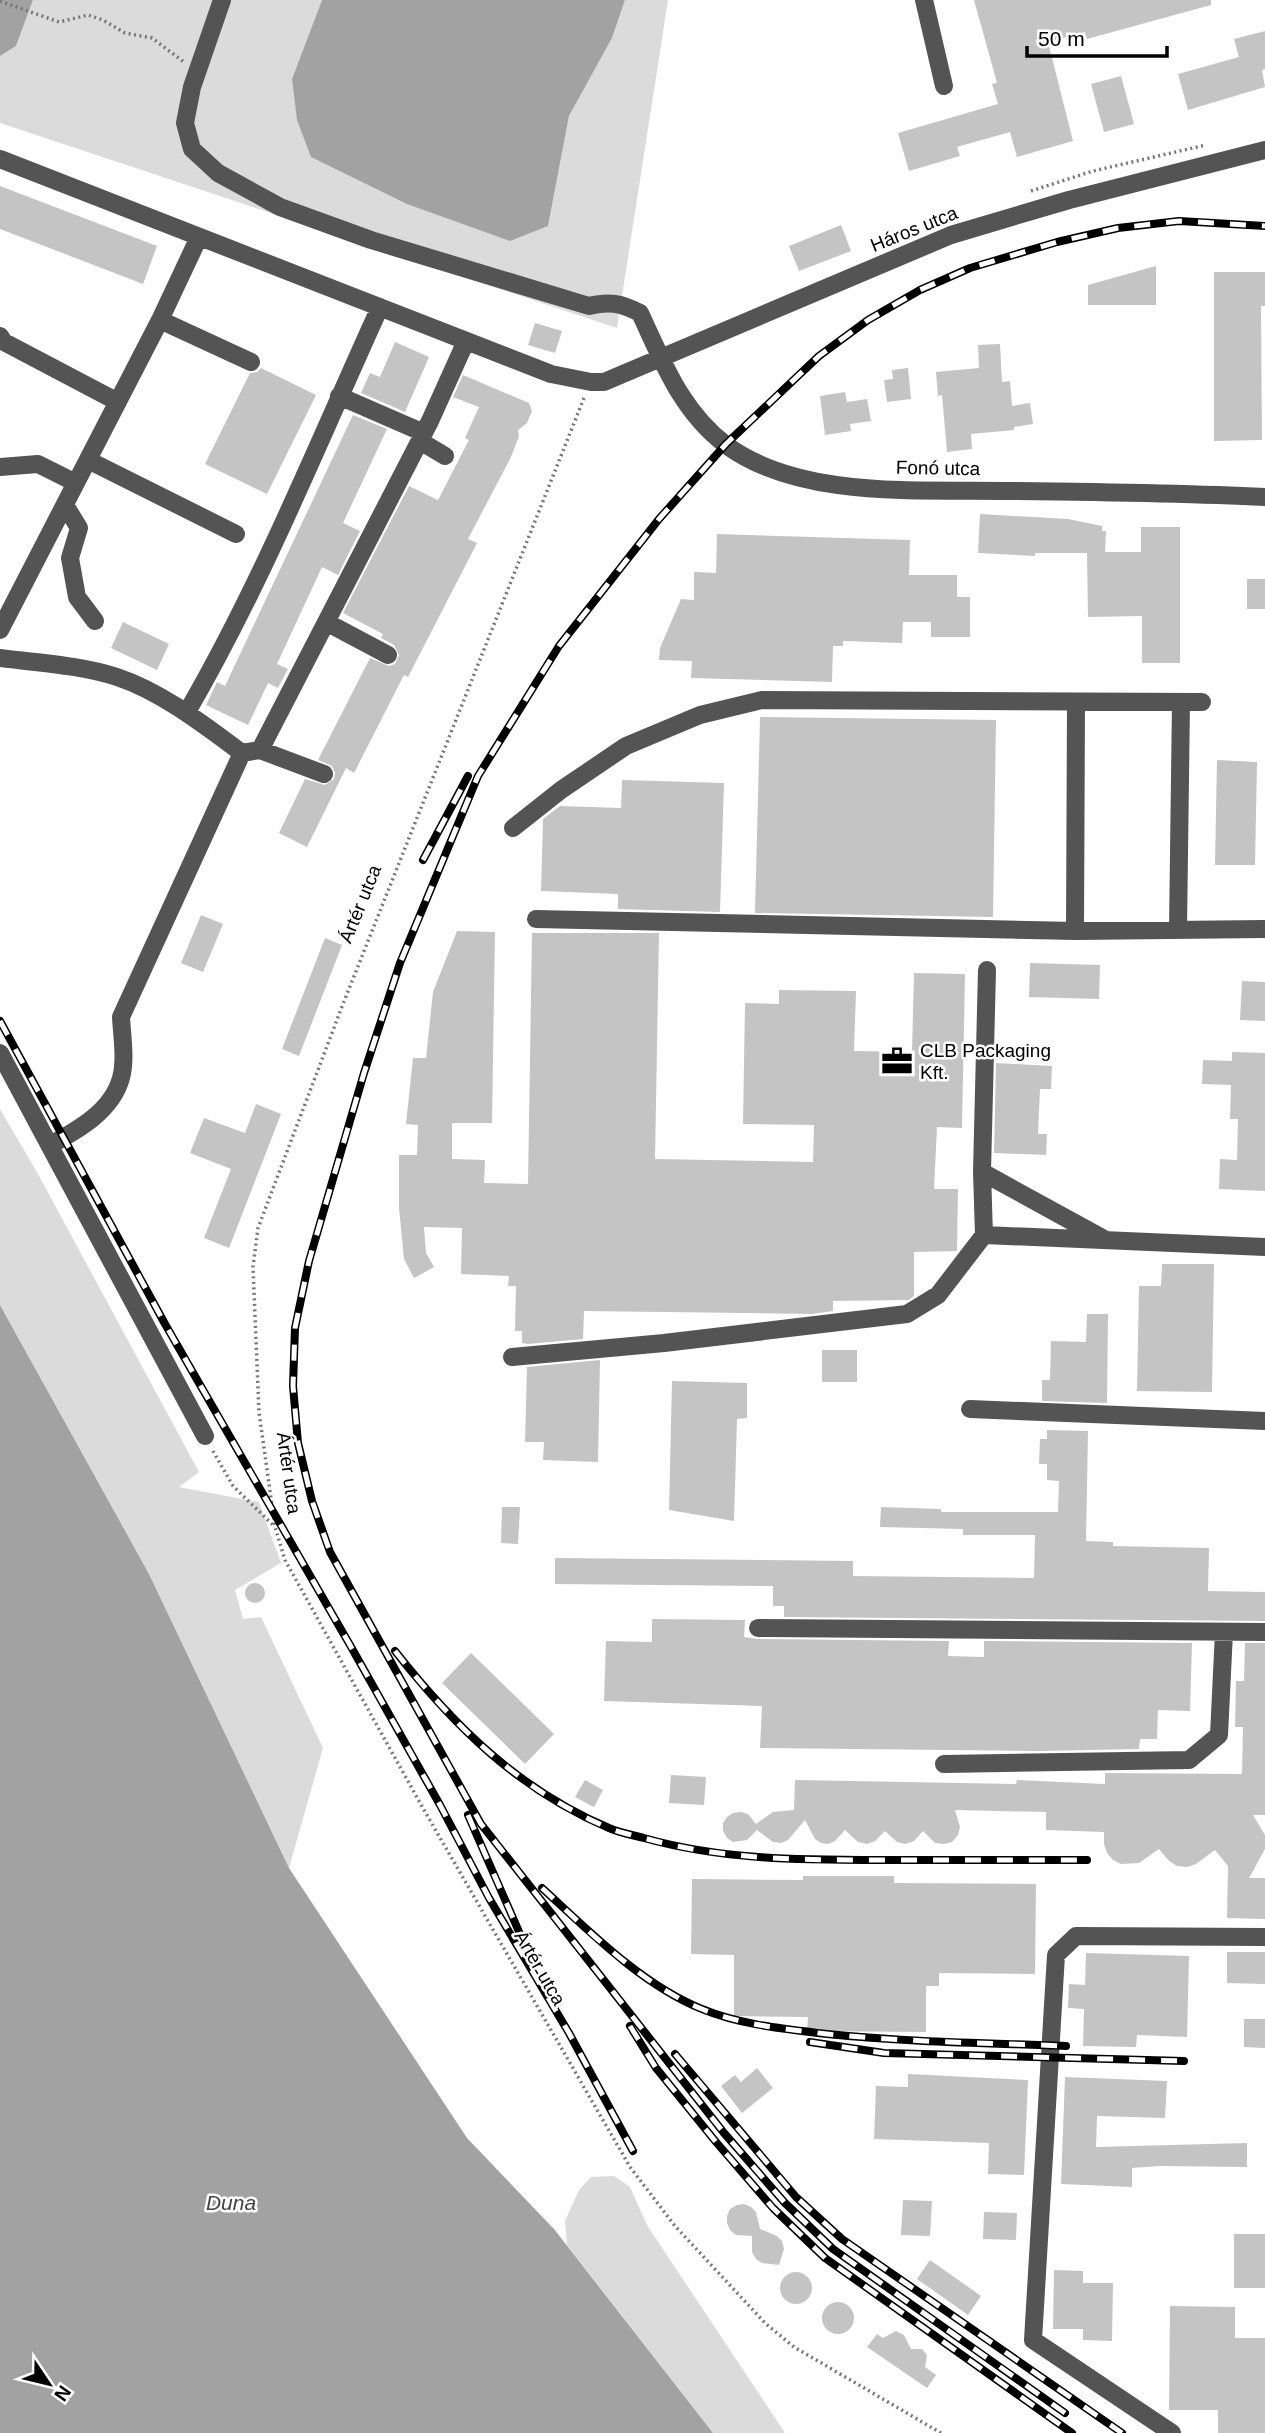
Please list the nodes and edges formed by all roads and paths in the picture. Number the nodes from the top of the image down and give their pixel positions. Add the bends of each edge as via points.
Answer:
1 (222, 0) edge
2 (925, 0) edge
3 (0, 1) edge
4 (197, 72) junction
5 (944, 86) dead end
6 (1265, 150) edge
7 (0, 159) edge
8 (199, 237) junction
9 (380, 307) junction
10 (160, 320) junction
11 (0, 336) edge
12 (466, 341) junction
13 (662, 359) junction
14 (251, 362) dead end
15 (591, 382) junction
16 (340, 396) junction
17 (118, 402) junction
18 (422, 437) junction
19 (445, 456) dead end
20 (88, 460) junction
21 (0, 467) edge
22 (76, 483) junction
23 (1265, 497) edge
24 (65, 505) junction
25 (236, 534) dead end
26 (95, 621) dead end
27 (326, 621) junction
28 (0, 630) edge
29 (388, 654) dead end
30 (0, 658) edge
31 (1076, 702) junction
32 (1181, 702) junction
33 (1202, 702) dead end
34 (187, 712) junction
35 (251, 751) junction
36 (324, 774) dead end
37 (513, 828) dead end
38 (536, 919) dead end
39 (1265, 929) edge
40 (1178, 930) junction
41 (1075, 931) junction
42 (987, 970) dead end
43 (0, 1053) edge
44 (50, 1145) junction
45 (982, 1172) junction
46 (984, 1235) junction
47 (1107, 1241) junction
48 (1265, 1247) edge
49 (512, 1357) dead end
50 (970, 1409) dead end
51 (1265, 1421) edge
52 (205, 1436) joint
53 (275, 1527) junction
54 (758, 1628) dead end
55 (1224, 1632) junction
56 (1265, 1632) edge
57 (944, 1764) dead end
58 (1265, 1937) edge
59 (941, 2433) edge
60 (1172, 2433) edge

1 - 4 street, Fonó utca
2 - 5 street
3 - 4 path via 59,22 88,15 103,20 125,33 152,38
4 - 13 street, Fonó utca via 186,123 192,149 218,173 280,207 371,240 589,306 606,302 629,307 640,313
6 - 13 street, Háros utca via 951,235
7 - 8 street
8 - 9 street
8 - 10 street
9 - 12 street
9 - 16 street
10 - 14 street
10 - 17 street
11 - 17 street
12 - 15 street via 551,374
12 - 18 street
13 - 15 street, Háros utca via 604,382
13 - 23 street, Fonó utca via 677,393 698,420 726,444 758,464 811,479 883,488
15 - 53 path, Ártér utca via 258,1228 253,1267 259,1412
16 - 18 street
16 - 34 street via 268,557
17 - 20 street
18 - 19 street
18 - 27 street
20 - 22 street
20 - 25 street
21 - 22 street via 38,464
22 - 24 street
24 - 26 street via 79,528 70,558 77,597
24 - 28 street
27 - 29 street
27 - 35 street
30 - 34 street via 119,678
31 - 32 street
31 - 37 street via 762,700 700,715 626,746
31 - 41 street
32 - 33 street
32 - 40 street
34 - 35 street
35 - 36 street
35 - 44 street via 121,1017 121,1079 96,1116
38 - 41 street
39 - 40 street
40 - 41 street
42 - 45 street
43 - 44 street
44 - 52 street
45 - 46 street
45 - 47 street
46 - 47 street
46 - 49 street via 938,1295 907,1314
47 - 48 street
50 - 51 street
52 - 53 path via 233,1486
53 - 59 path, Ártér utca via 285,1560 630,2167 675,2226 774,2331 817,2362
54 - 55 street
55 - 56 street
55 - 57 street via 1219,1735 1189,1760
58 - 60 street via 1076,1936 1056,1955 1033,2340

